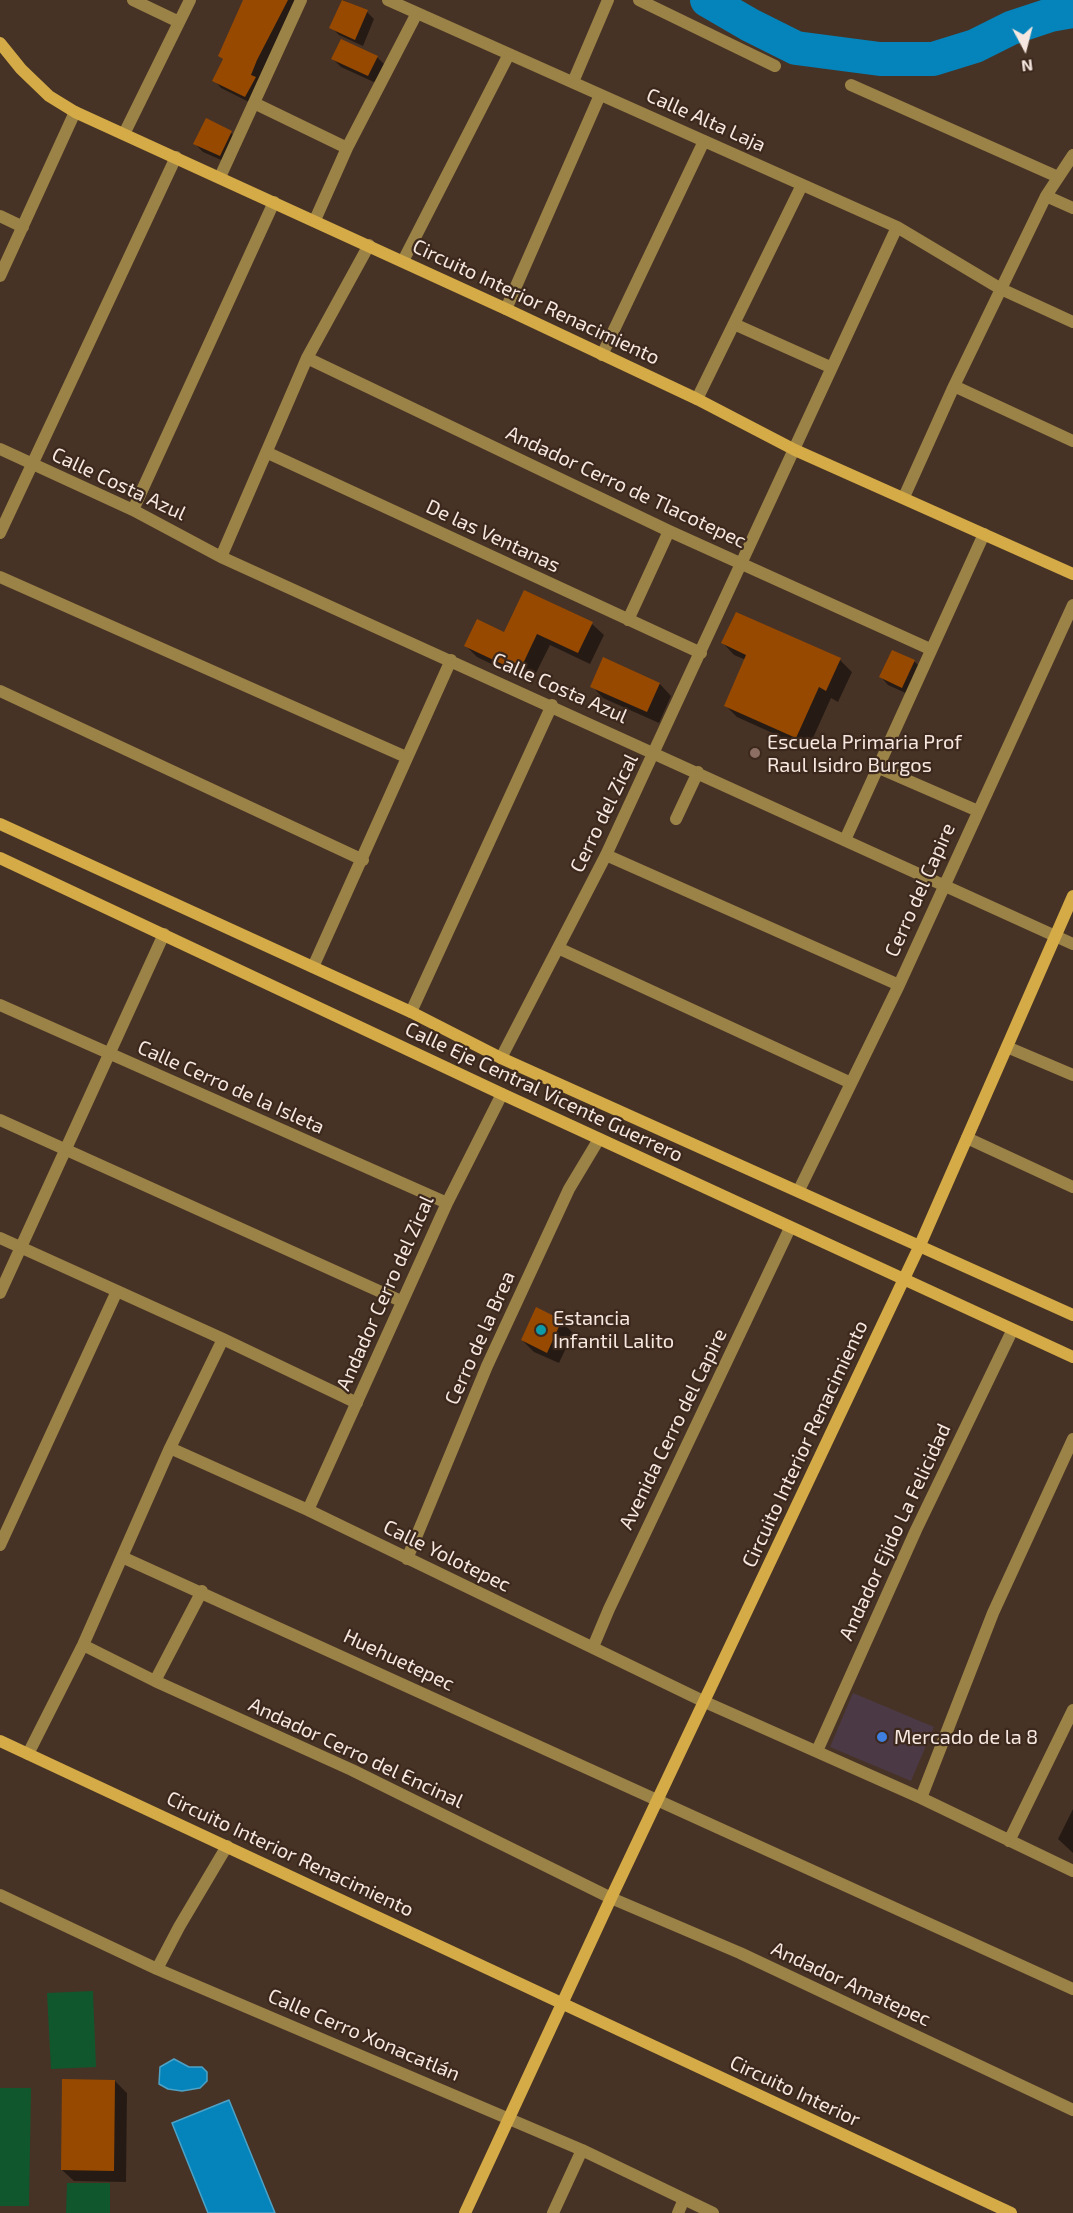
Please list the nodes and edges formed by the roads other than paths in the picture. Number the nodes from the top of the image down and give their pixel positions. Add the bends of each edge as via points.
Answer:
1 (133, 0) edge
2 (190, 0) edge
3 (301, 0) edge
4 (390, 0) edge
5 (608, 0) edge
6 (639, 0) edge
7 (417, 13) junction
8 (179, 22) junction
9 (0, 43) edge
10 (509, 54) junction
11 (775, 66) dead end
12 (573, 82) junction
13 (851, 85) dead end
14 (600, 94) junction
15 (254, 103) junction
16 (75, 112) junction
17 (124, 134) junction
18 (704, 141) junction
19 (347, 148) junction
20 (1073, 155) edge
21 (176, 157) junction
22 (220, 177) junction
23 (1058, 177) junction
24 (802, 184) junction
25 (1046, 196) junction
26 (274, 202) junction
27 (1073, 208) edge
28 (0, 216) edge
29 (315, 220) junction
30 (23, 227) junction
31 (897, 227) junction
32 (369, 245) junction
33 (404, 261) junction
34 (0, 276) edge
35 (1000, 289) junction
36 (506, 309) junction
37 (1073, 322) edge
38 (734, 324) junction
39 (602, 355) junction
40 (307, 358) junction
41 (830, 368) junction
42 (954, 386) junction
43 (698, 399) junction
44 (1073, 441) edge
45 (0, 449) edge
46 (795, 450) junction
47 (268, 453) junction
48 (31, 465) junction
49 (904, 497) junction
50 (133, 510) junction
51 (669, 531) junction
52 (0, 533) edge
53 (984, 534) junction
54 (221, 557) junction
55 (743, 564) junction
56 (1073, 574) edge
57 (0, 577) edge
58 (1073, 604) edge
59 (628, 620) junction
60 (930, 649) junction
61 (701, 653) junction
62 (452, 660) junction
63 (0, 691) edge
64 (552, 705) junction
65 (655, 753) junction
66 (406, 757) junction
67 (879, 768) junction
68 (698, 772) junction
69 (978, 811) junction
70 (676, 819) dead end
71 (0, 824) edge
72 (845, 840) junction
73 (606, 855) junction
74 (0, 858) edge
75 (363, 860) junction
76 (944, 885) junction
77 (1073, 896) edge
78 (164, 934) junction
79 (1055, 936) junction
80 (1073, 944) edge
81 (558, 948) junction
82 (312, 967) junction
83 (899, 985) junction
84 (0, 1005) edge
85 (411, 1012) junction
86 (1007, 1047) junction
87 (111, 1055) junction
88 (501, 1058) junction
89 (1073, 1075) edge
90 (851, 1083) junction
91 (502, 1094) junction
92 (0, 1120) edge
93 (967, 1138) junction
94 (599, 1139) junction
95 (65, 1148) junction
96 (1073, 1187) edge
97 (799, 1190) junction
98 (447, 1203) junction
99 (790, 1228) junction
100 (0, 1238) edge
101 (920, 1245) junction
102 (21, 1248) junction
103 (903, 1280) junction
104 (117, 1290) junction
105 (0, 1293) edge
106 (401, 1301) junction
107 (1073, 1315) edge
108 (1012, 1331) junction
109 (222, 1339) junction
110 (1073, 1357) edge
111 (357, 1403) junction
112 (1073, 1439) edge
113 (170, 1448) junction
114 (308, 1510) junction
115 (0, 1545) edge
116 (122, 1557) junction
117 (407, 1559) junction
118 (201, 1591) junction
119 (84, 1645) junction
120 (593, 1647) junction
121 (155, 1681) junction
122 (705, 1702) junction
123 (1073, 1710) edge
124 (1068, 1733) edge
125 (0, 1741) edge
126 (817, 1751) junction
127 (28, 1754) junction
128 (921, 1798) junction
129 (659, 1799) junction
130 (1008, 1841) junction
131 (227, 1846) junction
132 (1073, 1871) edge
133 (0, 1895) edge
134 (611, 1898) junction
135 (157, 1969) junction
136 (1073, 1989) edge
137 (563, 2004) junction
138 (1073, 2110) edge
139 (509, 2118) junction
140 (582, 2150) junction
141 (684, 2199) junction
142 (465, 2213) edge
143 (554, 2213) edge
144 (678, 2213) edge
145 (713, 2213) edge
146 (1011, 2213) edge

1 - 8 street
2 - 8 street
3 - 15 street
4 - 7 street, Calle Alta Laja
5 - 12 street
6 - 11 street
7 - 10 street, Calle Alta Laja
7 - 19 street
8 - 17 street
9 - 16 main road, Circuito Interior Renacimiento via 49,96
10 - 12 street, Calle Alta Laja
10 - 33 street
12 - 14 street, Calle Alta Laja
13 - 23 street
14 - 18 street, Calle Alta Laja
14 - 36 street
15 - 19 street
15 - 22 street
16 - 17 main road, Circuito Interior Renacimiento
16 - 30 street
17 - 21 main road, Circuito Interior Renacimiento
18 - 24 street, Calle Alta Laja
18 - 39 street
19 - 29 street
20 - 23 street
21 - 22 main road, Circuito Interior Renacimiento
21 - 48 street
22 - 26 main road, Circuito Interior Renacimiento
23 - 25 street
24 - 31 street, Calle Alta Laja
24 - 38 street
25 - 27 street
25 - 35 street
26 - 29 main road, Circuito Interior Renacimiento
26 - 50 street
28 - 30 street
29 - 32 main road, Circuito Interior Renacimiento
30 - 34 street
31 - 35 street, Calle Alta Laja
31 - 41 street, Cerro del Zical
32 - 33 main road, Circuito Interior Renacimiento
32 - 40 street
33 - 36 main road, Circuito Interior Renacimiento
35 - 37 street, Calle Alta Laja
35 - 42 street
36 - 39 main road, Circuito Interior Renacimiento
38 - 41 street
38 - 43 street
39 - 43 main road, Circuito Interior Renacimiento
40 - 47 street
40 - 51 street, Andador Cerro de Tlacotepec
41 - 46 street, Cerro del Zical
42 - 44 street
42 - 49 street
43 - 46 main road, Circuito Interior Renacimiento
45 - 48 street, Calle Costa Azul
46 - 49 main road, Circuito Interior Renacimiento
46 - 55 street, Cerro del Zical
47 - 54 street
47 - 59 street, De las Ventanas
48 - 50 street, Calle Costa Azul
48 - 52 street
49 - 53 main road, Circuito Interior Renacimiento
50 - 54 street, Calle Costa Azul
51 - 55 street, Andador Cerro de Tlacotepec
51 - 59 street
53 - 56 main road, Circuito Interior Renacimiento
53 - 60 street
54 - 62 street, Calle Costa Azul
55 - 60 street, Andador Cerro de Tlacotepec
55 - 61 street, Cerro del Zical
57 - 66 street
58 - 69 street, Cerro del Capire
59 - 61 street, De las Ventanas
60 - 67 street
61 - 65 street, Cerro del Zical
62 - 64 street, Calle Costa Azul
62 - 66 street
63 - 75 street
64 - 65 street, Calle Costa Azul
64 - 85 street
65 - 68 street, Calle Costa Azul
65 - 73 street, Cerro del Zical
66 - 75 street
67 - 69 street
67 - 72 street
68 - 70 street
68 - 72 street, Calle Costa Azul
69 - 76 street, Cerro del Capire
71 - 82 main road, Calle Eje Central Vicente Guerrero
72 - 76 street, Calle Costa Azul
73 - 81 street, Cerro del Zical
73 - 83 street
74 - 78 main road, Calle Eje Central Vicente Guerrero
75 - 82 street
76 - 79 street, Calle Costa Azul
76 - 83 street, Cerro del Capire
77 - 79 main road, Circuito Interior Renacimiento
78 - 87 street
78 - 91 main road, Calle Eje Central Vicente Guerrero
79 - 80 street, Calle Costa Azul
79 - 86 main road, Circuito Interior Renacimiento
81 - 88 street, Cerro del Zical
81 - 90 street
82 - 85 main road, Calle Eje Central Vicente Guerrero
83 - 90 street, Cerro del Capire
84 - 87 street, Calle Cerro de la Isleta
85 - 88 main road, Calle Eje Central Vicente Guerrero
86 - 89 street
86 - 93 main road, Circuito Interior Renacimiento
87 - 95 street
87 - 98 street, Calle Cerro de la Isleta
88 - 97 main road, Calle Eje Central Vicente Guerrero
90 - 97 street, Cerro del Capire
91 - 94 main road, Calle Eje Central Vicente Guerrero
91 - 98 street, Andador Cerro del Zical
92 - 95 street
93 - 96 street
93 - 101 main road, Circuito Interior Renacimiento
94 - 99 main road, Calle Eje Central Vicente Guerrero
94 - 117 street, Cerro de la Brea via 569,1189 487,1366
95 - 102 street
95 - 106 street
97 - 101 main road, Calle Eje Central Vicente Guerrero
98 - 106 street, Andador Cerro del Zical
99 - 103 main road, Calle Eje Central Vicente Guerrero
99 - 120 street, Avenida Cerro del Capire
100 - 102 street
101 - 103 main road, Circuito Interior Renacimiento
101 - 107 main road, Calle Eje Central Vicente Guerrero
102 - 104 street
102 - 105 street
103 - 108 main road, Calle Eje Central Vicente Guerrero
103 - 122 main road, Circuito Interior Renacimiento
104 - 109 street
104 - 115 street
106 - 111 street, Andador Cerro del Zical
108 - 110 main road, Calle Eje Central Vicente Guerrero
108 - 126 street, Andador Ejido La Felicidad via 916,1530
109 - 111 street
109 - 113 street
111 - 114 street, Andador Cerro del Zical
112 - 128 street via 993,1613
113 - 114 street, Calle Yolotepec
113 - 116 street
114 - 117 street, Calle Yolotepec
116 - 118 street, Huehuetepec
116 - 119 street
117 - 120 street, Calle Yolotepec
118 - 121 street
118 - 129 street, Huehuetepec
119 - 121 street, Andador Cerro del Encinal
119 - 127 street
120 - 122 street, Calle Yolotepec
121 - 134 street, Andador Cerro del Encinal via 352,1770
122 - 126 street, Calle Yolotepec
122 - 129 main road, Circuito Interior Renacimiento
123 - 124 street
124 - 130 street
125 - 127 main road, Circuito Interior Renacimiento
126 - 128 street, Calle Yolotepec
127 - 131 main road, Circuito Interior Renacimiento
128 - 130 street, Calle Yolotepec
129 - 134 main road, Circuito Interior Renacimiento
129 - 136 street, Huehuetepec
130 - 132 street, Calle Yolotepec
131 - 135 street
131 - 137 main road, Circuito Interior Renacimiento
133 - 135 street, Calle Cerro Xonacatlán
134 - 137 main road, Circuito Interior Renacimiento
134 - 138 street, Andador Amatepec via 740,1953
135 - 139 street, Calle Cerro Xonacatlán
137 - 139 main road, Circuito Interior Renacimiento
137 - 146 main road, Circuito Interior
139 - 140 street, Calle Cerro Xonacatlán
139 - 142 main road, Circuito Interior Renacimiento
140 - 141 street, Calle Cerro Xonacatlán
140 - 143 street
141 - 144 street
141 - 145 street, Calle Cerro Xonacatlán

